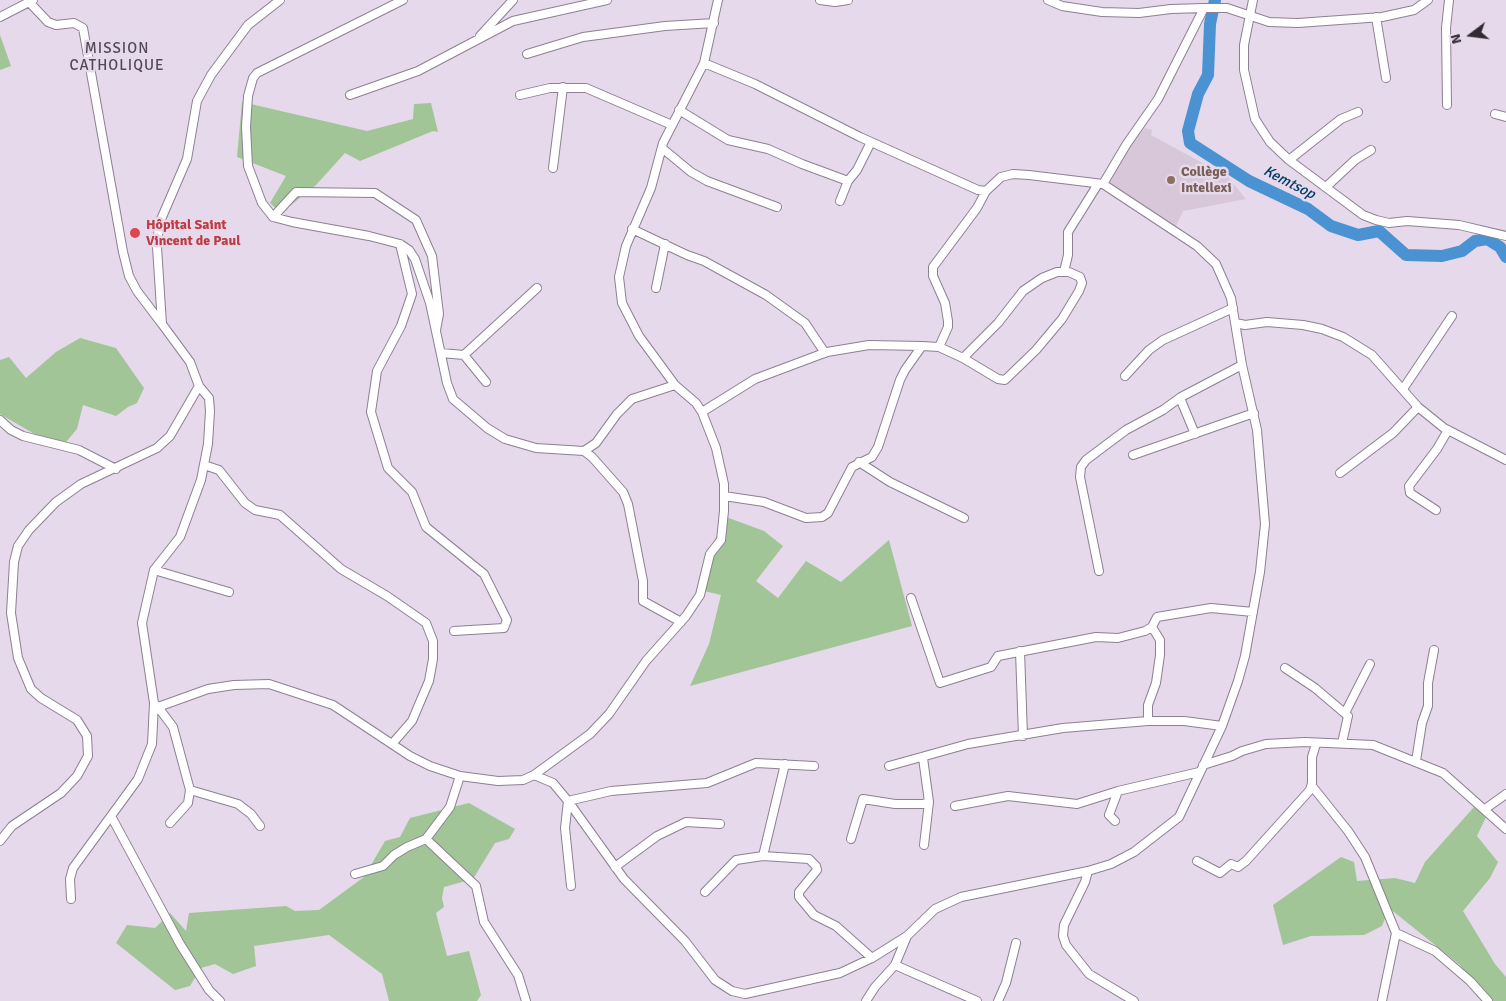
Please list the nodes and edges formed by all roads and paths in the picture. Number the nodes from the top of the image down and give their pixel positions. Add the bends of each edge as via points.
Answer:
1 (280, 0) edge
2 (403, 0) edge
3 (513, 0) edge
4 (607, 0) edge
5 (718, 0) edge
6 (820, 0) edge
7 (848, 0) edge
8 (1048, 0) edge
9 (1253, 0) edge
10 (1428, 0) edge
11 (1449, 0) edge
12 (32, 1) edge
13 (1206, 8) junction
14 (1249, 14) junction
15 (0, 17) edge
16 (1376, 17) junction
17 (714, 23) junction
18 (475, 41) junction
19 (527, 54) dead end
20 (704, 63) junction
21 (1386, 78) dead end
22 (563, 87) junction
23 (350, 94) dead end
24 (520, 95) dead end
25 (1447, 106) dead end
26 (679, 110) junction
27 (1358, 112) dead end
28 (1495, 114) dead end
29 (1506, 118) edge
30 (672, 125) junction
31 (871, 142) junction
32 (662, 148) junction
33 (1371, 150) dead end
34 (1289, 160) junction
35 (553, 168) dead end
36 (848, 181) junction
37 (1101, 184) junction
38 (1326, 187) junction
39 (986, 191) junction
40 (840, 201) dead end
41 (778, 207) dead end
42 (273, 217) junction
43 (632, 229) junction
44 (1506, 236) edge
45 (400, 244) junction
46 (665, 244) junction
47 (1064, 272) junction
48 (537, 288) dead end
49 (656, 288) dead end
50 (1233, 308) junction
51 (1452, 316) dead end
52 (1236, 323) junction
53 (162, 324) junction
54 (436, 334) junction
55 (922, 346) junction
56 (939, 347) junction
57 (441, 353) junction
58 (825, 353) junction
59 (464, 355) junction
60 (963, 358) junction
61 (1242, 365) junction
62 (1125, 376) dead end
63 (486, 382) dead end
64 (675, 385) junction
65 (199, 386) junction
66 (1403, 389) junction
67 (1180, 398) junction
68 (1418, 407) junction
69 (702, 412) junction
70 (1254, 413) junction
71 (0, 420) edge
72 (1448, 430) junction
73 (1196, 434) junction
74 (584, 451) junction
75 (1133, 455) dead end
76 (1506, 460) edge
77 (859, 462) junction
78 (204, 465) junction
79 (116, 469) junction
80 (1340, 473) dead end
81 (724, 496) junction
82 (1436, 510) dead end
83 (964, 518) dead end
84 (154, 570) junction
85 (1099, 571) dead end
86 (229, 592) dead end
87 (910, 598) dead end
88 (1253, 612) junction
89 (681, 622) junction
90 (1152, 627) junction
91 (454, 631) dead end
92 (1434, 650) dead end
93 (1020, 652) junction
94 (1370, 664) dead end
95 (1286, 668) dead end
96 (156, 705) junction
97 (1345, 713) junction
98 (1148, 721) junction
99 (1222, 726) junction
100 (1023, 736) junction
101 (1342, 743) junction
102 (392, 744) junction
103 (1316, 744) junction
104 (923, 758) junction
105 (1416, 761) junction
106 (785, 764) junction
107 (814, 766) dead end
108 (889, 766) dead end
109 (1201, 769) junction
110 (534, 775) junction
111 (460, 776) junction
112 (1312, 786) junction
113 (190, 790) junction
114 (1118, 791) junction
115 (1506, 794) edge
116 (568, 801) junction
117 (929, 802) junction
118 (954, 806) dead end
119 (1485, 809) junction
120 (111, 816) junction
121 (1115, 822) dead end
122 (170, 823) dead end
123 (720, 824) dead end
124 (260, 826) dead end
125 (1506, 829) edge
126 (426, 839) junction
127 (851, 839) dead end
128 (0, 841) edge
129 (924, 845) dead end
130 (764, 856) junction
131 (1197, 861) dead end
132 (615, 867) junction
133 (1088, 871) junction
134 (355, 874) dead end
135 (572, 886) dead end
136 (704, 892) dead end
137 (70, 899) dead end
138 (1396, 933) junction
139 (907, 936) junction
140 (1016, 943) dead end
141 (872, 958) junction
142 (895, 965) junction
143 (745, 997) edge
144 (220, 1001) edge
145 (526, 1001) edge
146 (866, 1001) edge
147 (977, 1001) edge
148 (998, 1001) edge
149 (1134, 1001) edge
150 (1382, 1001) edge
151 (1488, 1001) edge

1 - 53 street via 248,25 211,75 197,101 187,159 159,224 157,247
2 - 42 street via 257,73 253,78 246,127 248,166 262,203
3 - 18 street
4 - 18 street via 513,21
5 - 17 street
6 - 7 street
8 - 13 street via 1062,6 1139,14
9 - 14 street
10 - 16 street via 1414,10
11 - 25 street
12 - 15 street
12 - 53 street via 48,22 56,25 74,23 83,28 122,252 136,291
13 - 14 street
13 - 37 street via 1158,99
14 - 16 street via 1278,23
14 - 34 street via 1243,60 1252,108 1264,136
16 - 21 street
17 - 19 street via 582,37
17 - 20 street
18 - 23 street via 418,71
20 - 26 street
20 - 31 street via 755,84
22 - 24 street
22 - 30 street via 586,88
22 - 35 street
26 - 30 street
26 - 36 street via 728,140 776,151
27 - 34 street via 1341,119
28 - 29 street
30 - 32 street
31 - 36 street
31 - 39 street
32 - 41 street via 707,181
32 - 43 street via 652,188
33 - 38 street
34 - 38 street
36 - 40 street
37 - 39 street via 1013,174 1001,178
37 - 47 street via 1068,232
37 - 50 street via 1205,252 1220,271
38 - 44 street via 1363,215 1376,220 1459,225
39 - 56 street via 933,267 948,321
42 - 45 street
42 - 54 street via 296,192 375,194 416,220 432,256 439,314
43 - 46 street
43 - 64 street via 619,277 622,303 639,336
45 - 54 street via 415,260 430,303
45 - 91 street via 412,294 401,326 376,371 371,412 388,468 412,492 426,527 484,574 507,620 504,628
46 - 49 street
46 - 58 street via 766,295 805,323
47 - 60 street via 1049,274 1023,291 998,323
47 - 60 street via 1080,277 1079,291 1052,334 1005,380
48 - 59 street
50 - 52 street
50 - 62 street via 1163,340
51 - 66 street
52 - 61 street
52 - 66 street via 1286,323 1322,329 1343,337 1372,355
53 - 65 street via 190,362
54 - 57 street
55 - 56 street
55 - 58 street via 869,345
55 - 77 street via 900,380 878,447 872,457
56 - 60 street
57 - 59 street
57 - 74 street via 453,399 487,428 520,445
58 - 69 street via 755,379
59 - 63 street
61 - 67 street
61 - 70 street
64 - 69 street
64 - 74 street via 632,399 596,443
65 - 78 street via 209,398 210,405
65 - 79 street via 170,436 157,448
66 - 68 street
67 - 73 street
67 - 85 street via 1126,430 1081,467 1080,477
68 - 72 street
68 - 80 street via 1393,433
69 - 81 street via 716,448
70 - 73 street
70 - 88 street via 1265,524
71 - 79 street via 23,436 79,450
72 - 76 street
72 - 82 street via 1409,486 1413,496
73 - 75 street
74 - 89 street via 623,492 628,504 643,581 644,603
77 - 81 street via 850,470 834,505 822,517 806,518 764,502
77 - 83 street via 890,482
78 - 84 street via 180,537
78 - 102 street via 219,470 245,503 255,510 280,515 341,569 426,622 433,659 429,681 412,721
79 - 128 street via 81,484 56,502 18,546 11,613 18,658 31,688 77,720 87,736 88,756 78,776 61,793 12,826
81 - 89 street via 721,540 710,554 700,595
84 - 86 street
84 - 96 street via 142,623
87 - 93 street via 940,683 991,668 998,656
88 - 90 street via 1211,608 1157,618
88 - 99 street via 1245,656
89 - 110 street via 646,660 609,714 590,734
90 - 93 street via 1145,632 1118,638 1096,637
90 - 98 street via 1160,640 1160,655 1156,683 1148,705
92 - 105 street via 1428,706
93 - 100 street
94 - 97 street
95 - 97 street
96 - 102 street via 208,689 270,684 333,705
96 - 113 street via 173,727
96 - 120 street via 152,744 138,779
97 - 101 street via 1348,720
98 - 99 street via 1202,722
98 - 100 street via 1063,728
99 - 109 street
100 - 104 street via 968,744
101 - 103 street
101 - 105 street via 1373,745
102 - 111 street via 430,766
103 - 109 street via 1266,744 1242,750
103 - 112 street via 1312,757
104 - 108 street
104 - 117 street
105 - 119 street via 1443,774
106 - 107 street
106 - 116 street via 756,763 708,783 611,791
106 - 130 street
109 - 114 street
109 - 133 street via 1181,814 1171,825 1126,856
110 - 111 street via 523,780 498,781
110 - 116 street via 553,784
111 - 126 street via 450,807
112 - 131 street via 1240,866 1231,864 1220,873
112 - 138 street via 1365,857
113 - 122 street via 188,803
113 - 124 street via 238,804
114 - 118 street via 1077,804 1008,796
114 - 121 street via 1109,815
115 - 119 street
116 - 132 street
116 - 135 street via 565,828
117 - 127 street via 895,804 863,799
117 - 129 street
119 - 125 street
120 - 137 street via 73,868
120 - 144 street via 180,944 209,990
123 - 132 street via 686,822 657,836
126 - 134 street via 407,846 383,866
126 - 145 street via 476,886 484,922 518,975
130 - 136 street via 736,860
130 - 141 street via 812,861 817,870 799,892 799,897 814,915 836,926
132 - 143 street via 685,941 715,980
133 - 139 street via 961,897 935,909
133 - 149 street via 1064,925 1066,945 1089,974
138 - 150 street
138 - 151 street via 1435,951
139 - 141 street
139 - 142 street
140 - 148 street
141 - 143 street via 840,973
142 - 146 street
142 - 147 street

